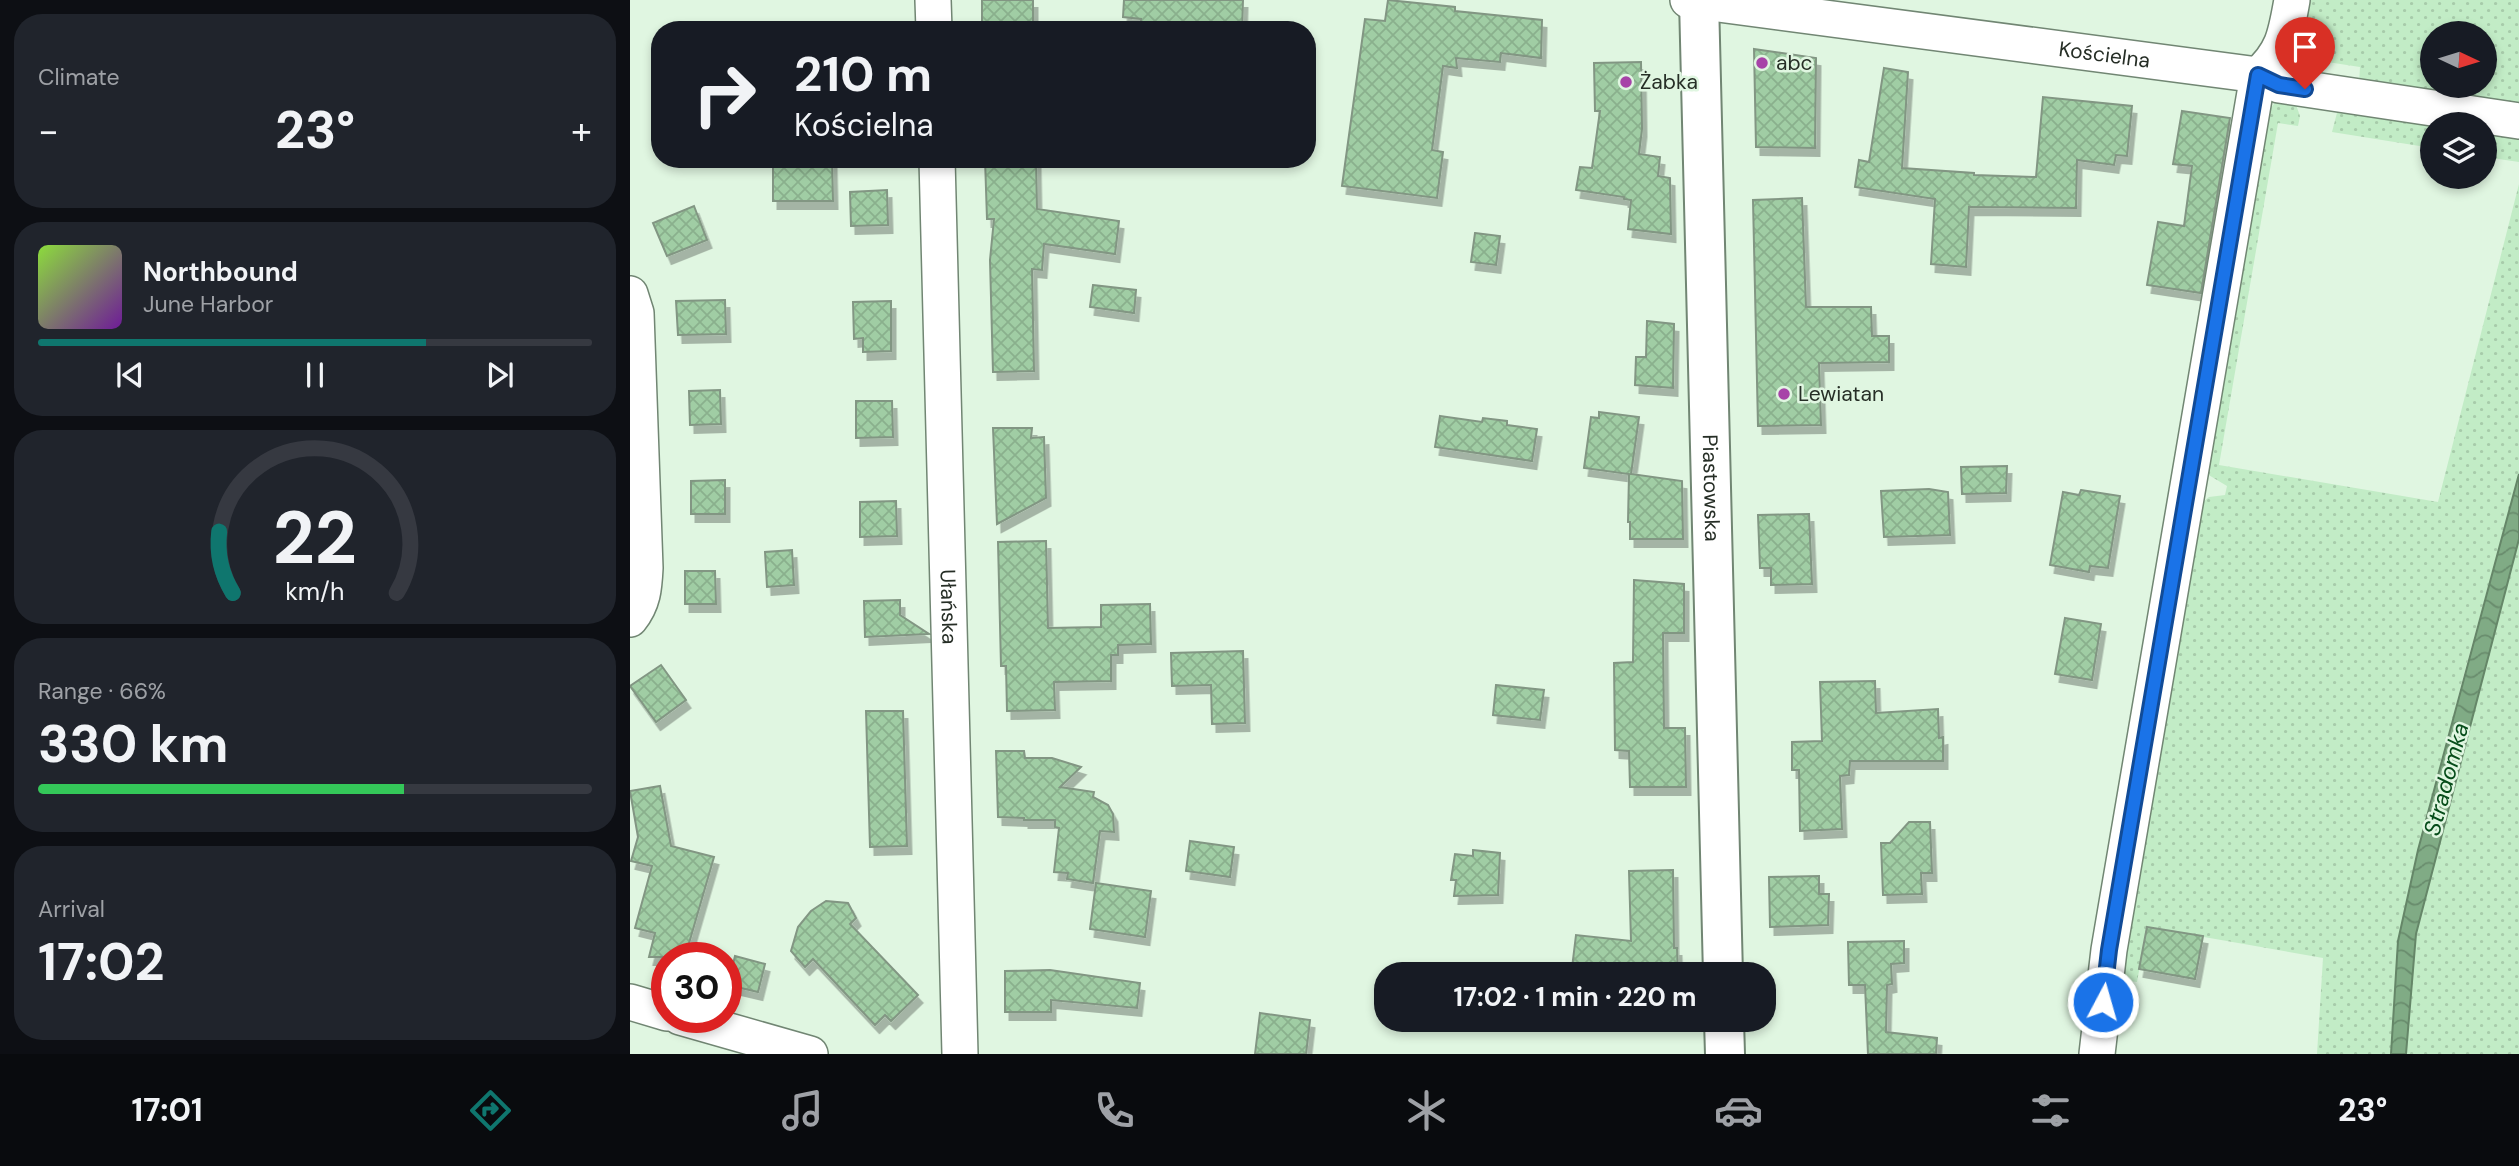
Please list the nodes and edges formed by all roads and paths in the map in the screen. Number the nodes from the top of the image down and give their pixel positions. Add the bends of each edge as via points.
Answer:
1 (933, 0) edge
2 (1695, 0) edge
3 (2292, 0) edge
4 (934, 21) edge
5 (2258, 75) junction
6 (2519, 121) edge
7 (937, 168) edge
8 (630, 294) edge
9 (630, 619) edge
10 (1723, 962) edge
11 (630, 1002) edge
12 (651, 1008) edge
13 (1724, 1032) edge
14 (736, 1033) edge
15 (810, 1054) edge
16 (960, 1054) edge
17 (1725, 1054) edge
18 (2097, 1054) edge

1 - 4 street
2 - 5 street, Kościelna
2 - 10 street, Piastowska
3 - 5 street via 2280,50
5 - 6 street, Kościelna via 2279,85
5 - 18 street via 2109,950
7 - 16 street, Ułańska
8 - 9 street via 636,313 645,568 639,607
11 - 12 street
13 - 17 street
14 - 15 street

